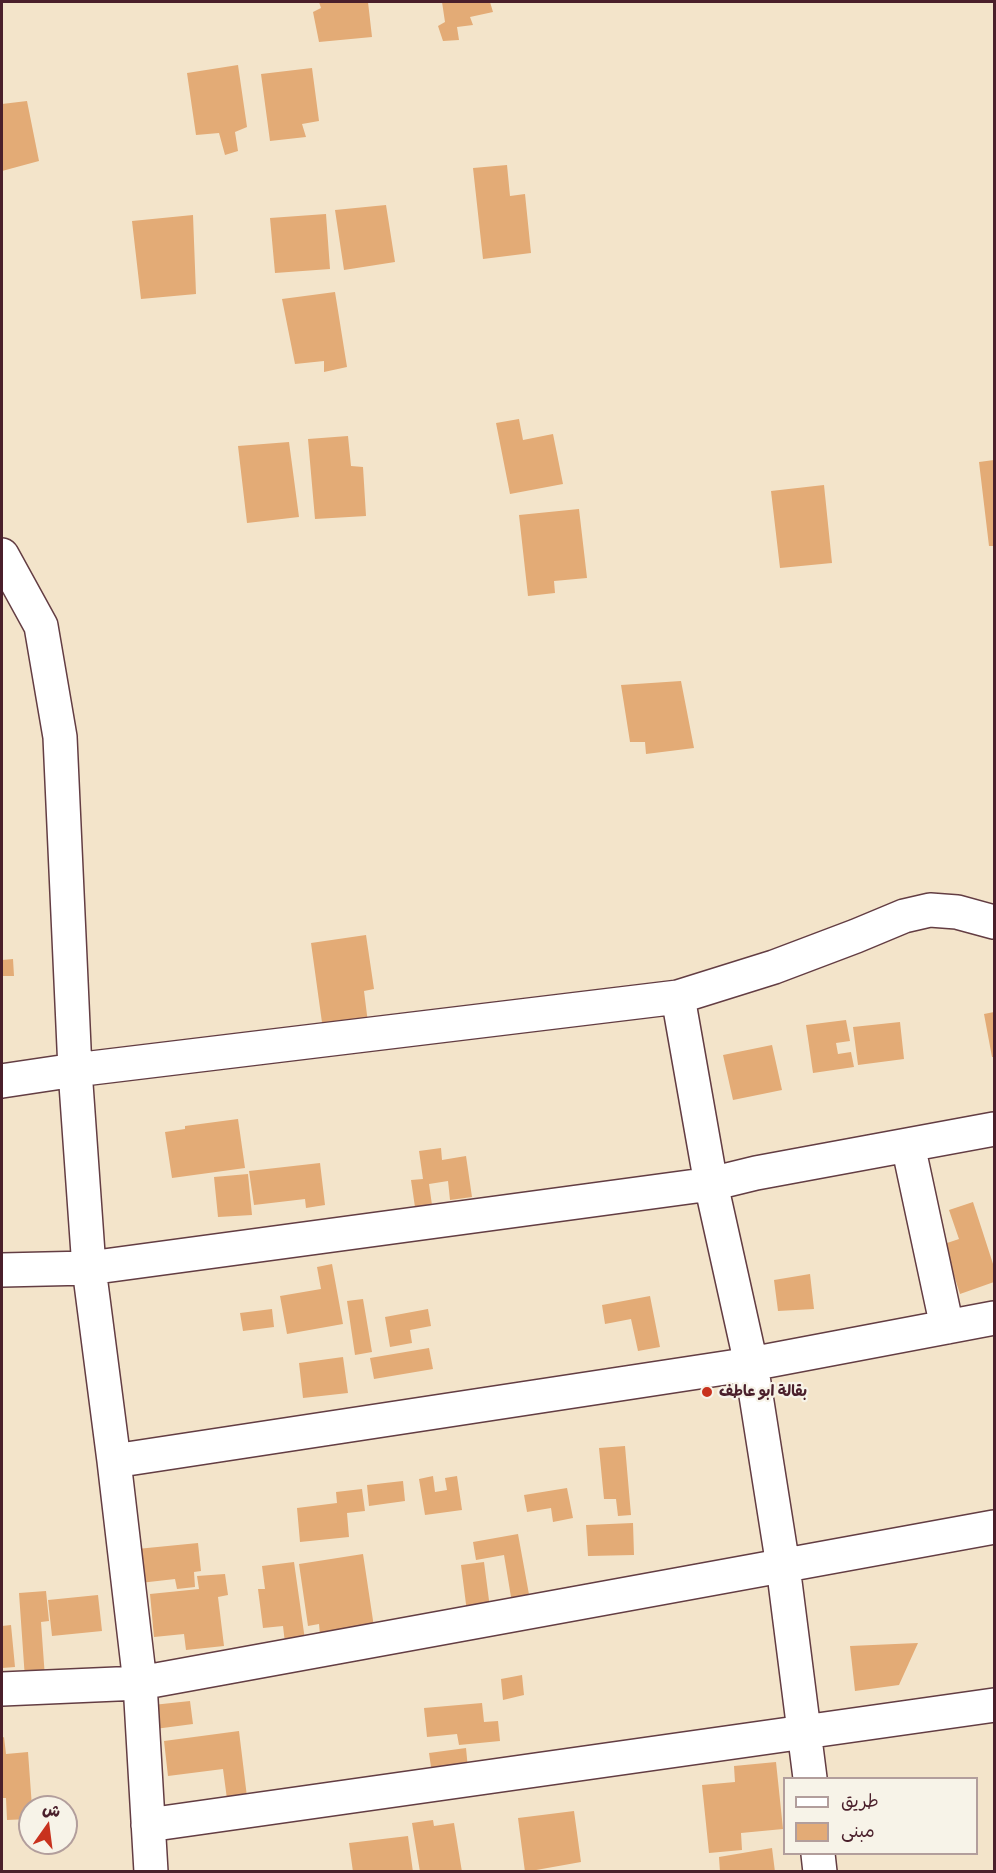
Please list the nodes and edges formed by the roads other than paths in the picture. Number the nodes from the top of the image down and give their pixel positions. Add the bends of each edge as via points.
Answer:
1 (2, 555) edge
2 (994, 922) edge
3 (678, 997) junction
4 (75, 1070) junction
5 (2, 1081) edge
6 (994, 1129) edge
7 (908, 1145) junction
8 (711, 1184) junction
9 (89, 1268) junction
10 (2, 1270) edge
11 (994, 1318) edge
12 (947, 1327) junction
13 (751, 1364) junction
14 (114, 1461) junction
15 (994, 1527) edge
16 (783, 1566) junction
17 (140, 1683) junction
18 (2, 1689) edge
19 (994, 1705) edge
20 (806, 1732) junction
21 (810, 1777) edge
22 (148, 1825) junction
23 (818, 1855) edge
24 (151, 1872) edge
25 (820, 1872) edge

1 - 4 street via 41,626 60,737
2 - 3 street via 957,912 930,910 913,914 774,967
3 - 4 street
3 - 8 street
4 - 5 street
4 - 9 street
6 - 7 street
7 - 8 street
7 - 12 street
8 - 9 street
8 - 13 street
9 - 10 street
9 - 14 street
11 - 12 street
12 - 13 street
13 - 14 street
13 - 16 street
14 - 17 street
15 - 16 street
16 - 17 street
16 - 20 street
17 - 18 street
17 - 22 street
19 - 20 street
20 - 21 street
20 - 22 street
22 - 24 street
23 - 25 street

